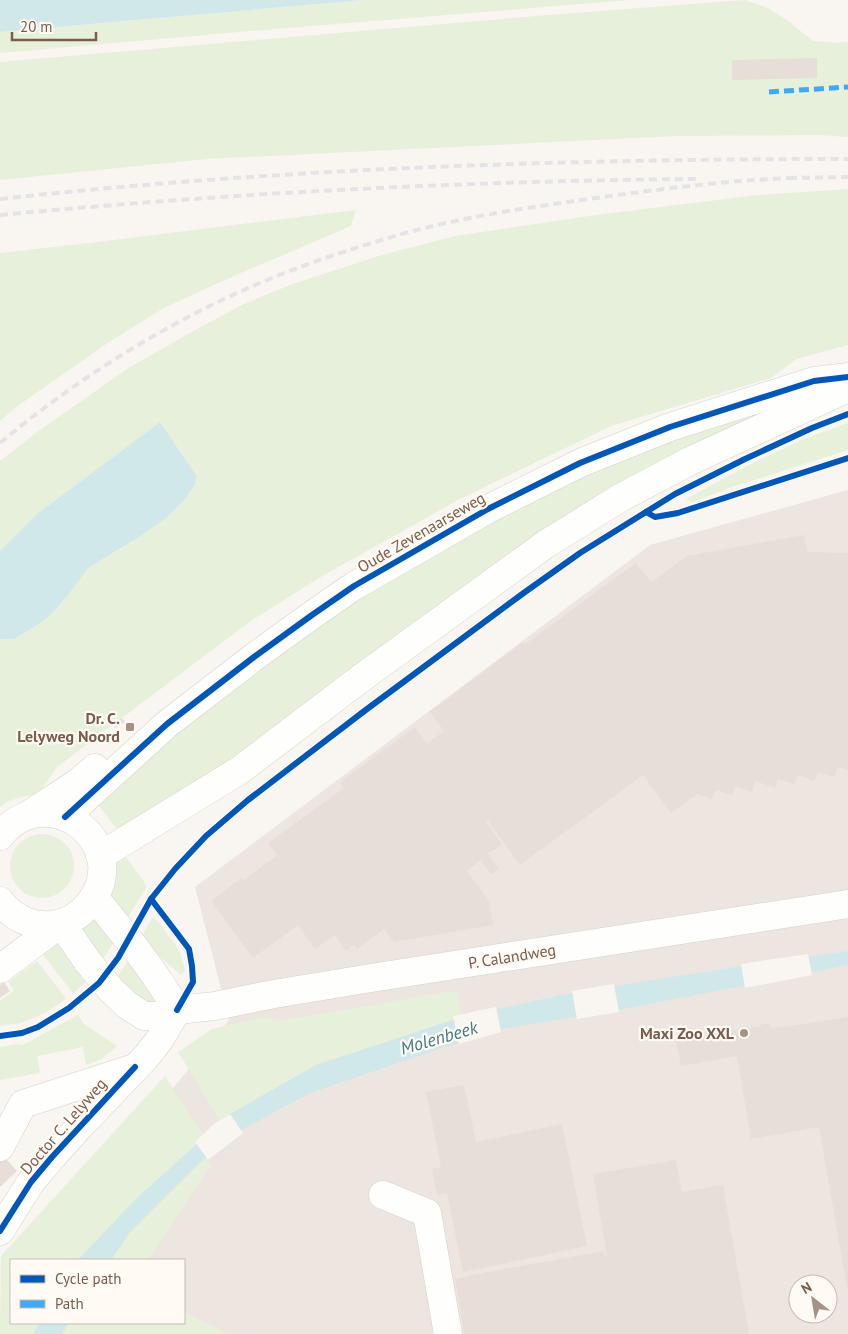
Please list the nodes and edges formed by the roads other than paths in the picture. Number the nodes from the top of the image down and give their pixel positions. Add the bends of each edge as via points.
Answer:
1 (848, 377) edge
2 (848, 388) edge
3 (231, 674) junction
4 (27, 816) junction
5 (65, 816) junction
6 (0, 836) edge
7 (100, 856) junction
8 (94, 897) junction
9 (848, 904) edge
10 (1, 906) edge
11 (61, 923) junction
12 (0, 969) edge
13 (177, 1010) junction
14 (135, 1067) junction
15 (12, 1102) edge
16 (0, 1147) edge
17 (384, 1195) dead end
18 (0, 1232) edge
19 (448, 1334) edge

1 - 3 street, Oude Zevenaarseweg via 814,381 670,426 580,463 488,509 354,586
2 - 7 street via 690,461 620,498 554,539 240,770
3 - 4 street via 174,703 76,784
3 - 5 street, Oude Zevenaarseweg via 167,724
4 - 5 street via 50,813
4 - 6 street
5 - 7 street via 90,835
7 - 8 street via 101,879
8 - 11 street via 82,912
8 - 13 street via 166,989
9 - 13 street, P. Calandweg
10 - 11 street via 30,923
11 - 12 street
11 - 13 street, P. Calandweg via 88,962 127,1005 144,1016 161,1016
13 - 14 street, Doctor C. Lelyweg via 160,1039
14 - 15 street
14 - 18 street, Doctor C. Lelyweg via 31,1182
15 - 16 street
17 - 19 street via 427,1213

